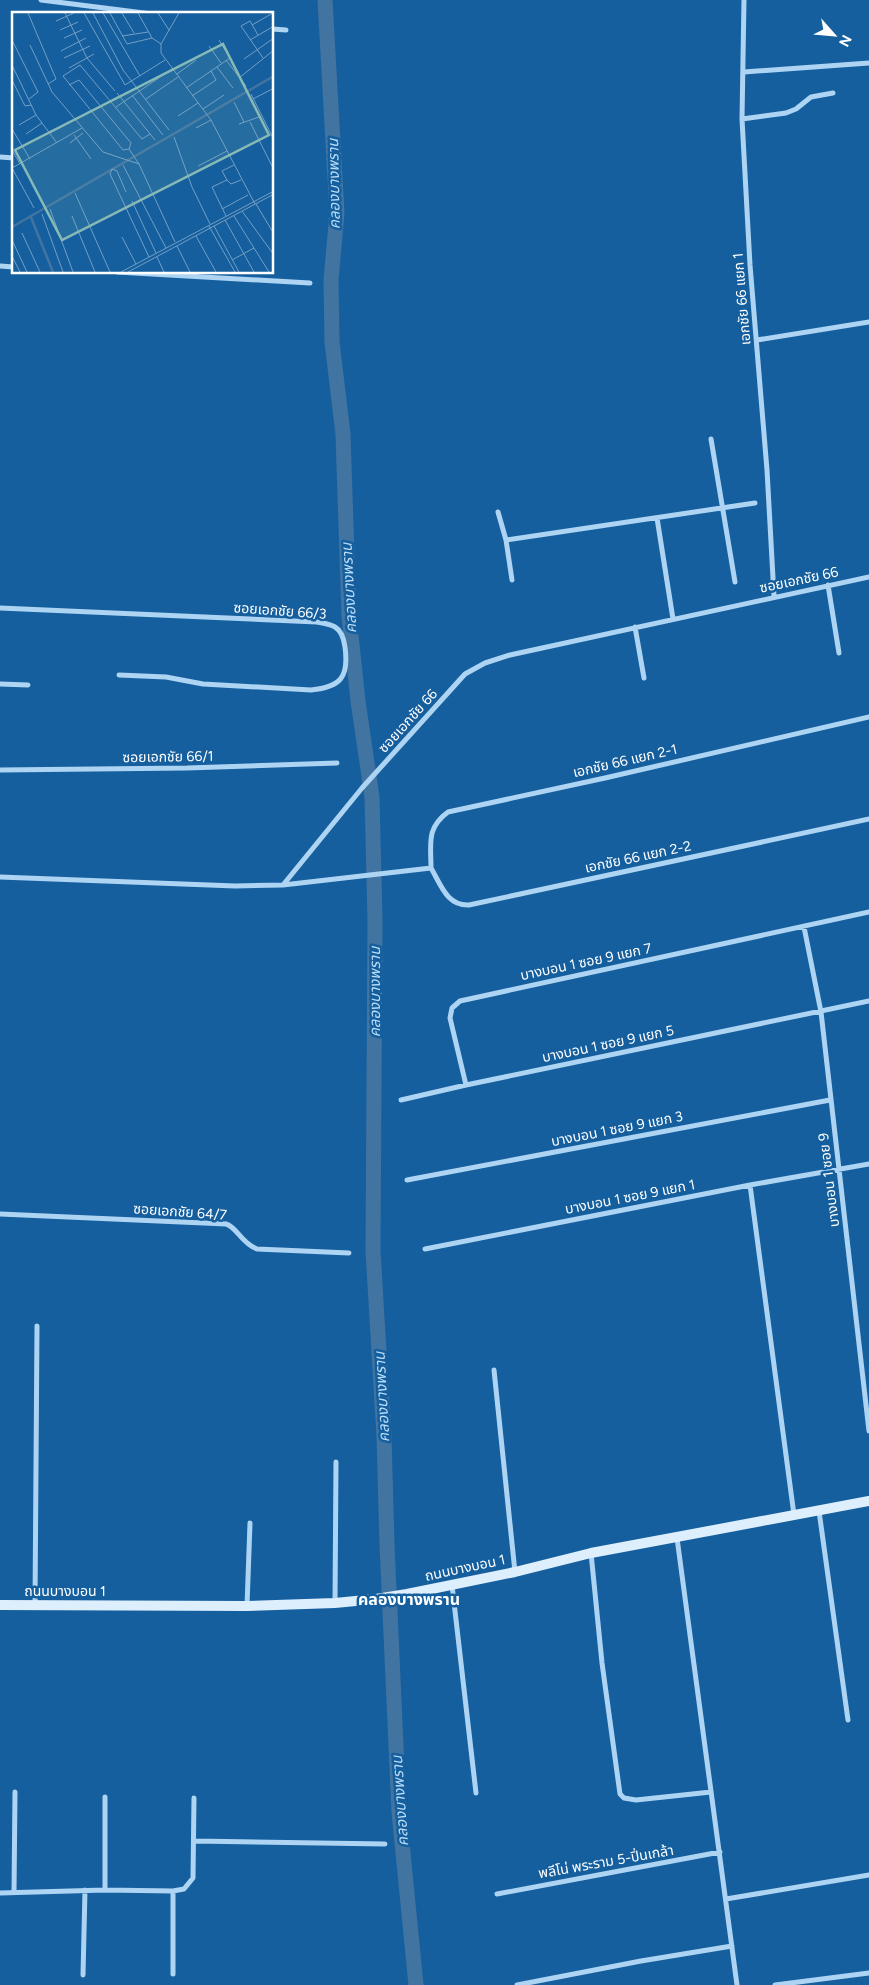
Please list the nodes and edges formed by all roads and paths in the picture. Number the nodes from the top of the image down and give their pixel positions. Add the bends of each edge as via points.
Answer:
1 (41, 0) edge
2 (744, 0) edge
3 (136, 12) edge
4 (274, 29) edge
5 (286, 30) dead end
6 (869, 63) edge
7 (744, 72) junction
8 (833, 93) dead end
9 (742, 119) junction
10 (152, 274) edge
11 (310, 283) dead end
12 (869, 322) edge
13 (757, 340) junction
14 (711, 439) dead end
15 (755, 503) dead end
16 (722, 508) junction
17 (498, 512) dead end
18 (657, 518) junction
19 (506, 540) junction
20 (869, 576) edge
21 (512, 580) dead end
22 (735, 582) dead end
23 (828, 585) junction
24 (774, 596) junction
25 (0, 608) edge
26 (673, 619) junction
27 (635, 627) junction
28 (839, 653) dead end
29 (120, 675) dead end
30 (644, 678) dead end
31 (0, 684) edge
32 (28, 685) dead end
33 (869, 717) edge
34 (336, 763) dead end
35 (0, 770) edge
36 (869, 819) edge
37 (431, 868) junction
38 (0, 877) edge
39 (283, 885) junction
40 (869, 912) edge
41 (804, 927) junction
42 (869, 1001) edge
43 (821, 1012) junction
44 (466, 1085) junction
45 (401, 1100) dead end
46 (830, 1100) junction
47 (869, 1164) edge
48 (840, 1169) junction
49 (407, 1180) dead end
50 (750, 1185) junction
51 (0, 1214) edge
52 (424, 1249) dead end
53 (350, 1253) dead end
54 (37, 1326) dead end
55 (494, 1370) dead end
56 (869, 1431) edge
57 (336, 1462) dead end
58 (869, 1502) edge
59 (819, 1510) junction
60 (794, 1516) junction
61 (250, 1523) dead end
62 (678, 1538) junction
63 (592, 1553) junction
64 (514, 1572) junction
65 (452, 1584) junction
66 (335, 1603) junction
67 (0, 1605) edge
68 (35, 1605) junction
69 (247, 1606) junction
70 (848, 1720) dead end
71 (15, 1792) dead end
72 (711, 1792) junction
73 (476, 1793) dead end
74 (105, 1797) dead end
75 (194, 1798) dead end
76 (194, 1841) junction
77 (385, 1844) dead end
78 (720, 1852) junction
79 (869, 1875) edge
80 (85, 1890) junction
81 (105, 1890) junction
82 (173, 1891) junction
83 (0, 1892) edge
84 (14, 1892) junction
85 (497, 1894) dead end
86 (726, 1899) junction
87 (732, 1946) junction
88 (869, 1973) edge
89 (173, 1974) dead end
90 (83, 1975) dead end
91 (550, 1982) edge
92 (518, 1985) edge
93 (737, 1985) edge
94 (775, 1985) edge

1 - 3 street
2 - 7 street, เอกชัย 66 แยก 1
4 - 5 street
6 - 7 street
7 - 9 street, เอกชัย 66 แยก 1
8 - 9 street via 811,97 786,113
9 - 13 street, เอกชัย 66 แยก 1
10 - 11 street
12 - 13 street
13 - 24 street, เอกชัย 66 แยก 1
14 - 16 street
15 - 16 street
16 - 18 street
16 - 22 street
17 - 19 street
18 - 19 street
18 - 26 street
19 - 21 street
20 - 23 street, ซอยเอกชัย 66
23 - 24 street, ซอยเอกชัย 66
23 - 28 street
24 - 26 street, ซอยเอกชัย 66
25 - 29 street, ซอยเอกชัย 66/3 via 317,622 334,626 340,632 347,662 345,674 336,684 311,690
26 - 27 street, ซอยเอกชัย 66
27 - 30 street
27 - 39 street, ซอยเอกชัย 66 via 510,655 464,674 362,788
31 - 32 street
33 - 37 street, เอกชัย 66 แยก 2-1 via 448,812 433,827 430,837
34 - 35 street, ซอยเอกชัย 66/1
36 - 37 street, เอกชัย 66 แยก 2-2 via 469,906 455,904
37 - 39 street
38 - 39 street
40 - 41 street, บางบอน 1 ซอย 9 แยก 7
41 - 43 street, บางบอน 1 ซอย 9
41 - 44 street, บางบอน 1 ซอย 9 แยก 7 via 460,1001 452,1008 450,1018
42 - 43 street, บางบอน 1 ซอย 9 แยก 5
43 - 44 street, บางบอน 1 ซอย 9 แยก 5
43 - 46 street, บางบอน 1 ซอย 9
44 - 45 street, บางบอน 1 ซอย 9 แยก 5
46 - 48 street, บางบอน 1 ซอย 9
46 - 49 street, บางบอน 1 ซอย 9 แยก 3
47 - 48 street, บางบอน 1 ซอย 9 แยก 1
48 - 50 street, บางบอน 1 ซอย 9 แยก 1
48 - 56 street, บางบอน 1 ซอย 9
50 - 52 street, บางบอน 1 ซอย 9 แยก 1
50 - 60 street
51 - 53 street, ซอยเอกชัย 64/7 via 226,1224 257,1249
54 - 68 street
55 - 64 street
57 - 66 street
58 - 59 main road, ถนนบางบอน 1
59 - 60 main road, ถนนบางบอน 1
59 - 70 street
60 - 62 main road, ถนนบางบอน 1
61 - 69 street
62 - 63 main road, ถนนบางบอน 1
62 - 72 street
63 - 64 main road, ถนนบางบอน 1
63 - 72 street via 602,1663 620,1794 636,1800
64 - 65 main road, ถนนบางบอน 1
65 - 66 main road, ถนนบางบอน 1 via 407,1594
65 - 73 street
66 - 69 main road, ถนนบางบอน 1
67 - 68 main road, ถนนบางบอน 1
68 - 69 main road, ถนนบางบอน 1
71 - 84 street
72 - 78 street
74 - 81 street
75 - 76 street
76 - 77 street
76 - 82 street via 193,1878 184,1889
78 - 85 street, พลีโน่ พระราม 5-ปิ่นเกล้า
78 - 86 street
79 - 86 street
80 - 81 street
80 - 84 street
80 - 90 street
81 - 82 street
82 - 89 street
83 - 84 street
86 - 87 street
87 - 91 street via 641,1961
87 - 93 street
88 - 94 street
91 - 92 street

